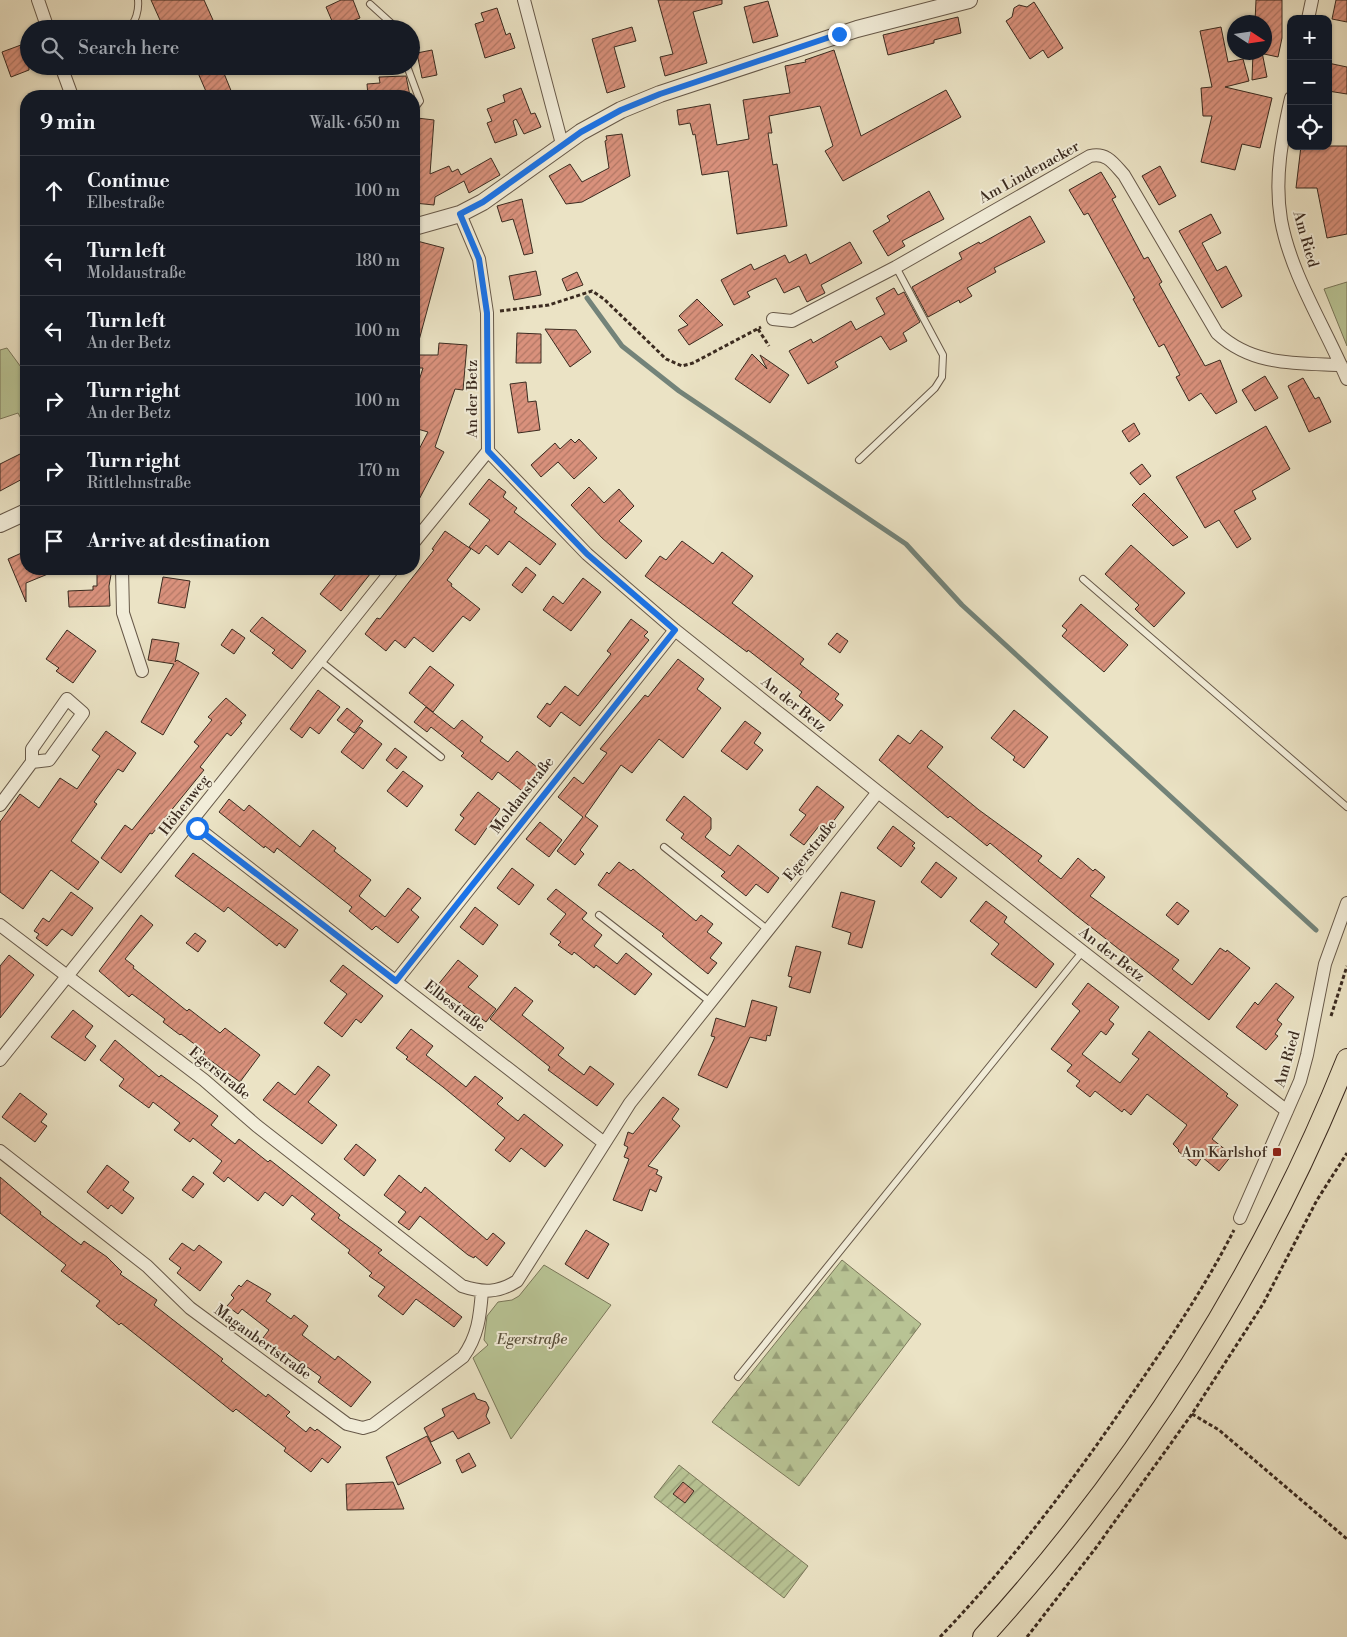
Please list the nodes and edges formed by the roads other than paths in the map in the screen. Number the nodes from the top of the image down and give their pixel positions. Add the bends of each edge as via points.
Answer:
1 (38, 0) edge
2 (138, 0) edge
3 (524, 0) edge
4 (969, 0) edge
5 (1312, 0) edge
6 (370, 4) dead end
7 (1309, 15) edge
8 (45, 20) edge
9 (134, 20) edge
10 (388, 20) edge
11 (64, 75) edge
12 (410, 75) edge
13 (70, 90) edge
14 (416, 90) edge
15 (1289, 105) edge
16 (562, 144) junction
17 (460, 214) junction
18 (420, 225) edge
19 (896, 267) junction
20 (773, 319) dead end
21 (1341, 364) junction
22 (1347, 379) edge
23 (488, 451) junction
24 (859, 460) dead end
25 (20, 515) edge
26 (0, 524) edge
27 (420, 535) edge
28 (122, 575) edge
29 (387, 575) edge
30 (1083, 579) dead end
31 (675, 630) junction
32 (319, 660) junction
33 (142, 670) dead end
34 (440, 758) dead end
35 (32, 762) junction
36 (878, 792) junction
37 (0, 805) edge
38 (1347, 807) edge
39 (191, 823) junction
40 (664, 847) dead end
41 (1347, 903) edge
42 (599, 915) dead end
43 (0, 925) edge
44 (767, 929) junction
45 (1083, 951) junction
46 (67, 976) junction
47 (396, 981) junction
48 (709, 1001) junction
49 (1347, 1059) edge
50 (0, 1060) edge
51 (1287, 1111) junction
52 (603, 1142) junction
53 (0, 1151) edge
54 (1240, 1218) road end
55 (482, 1291) junction
56 (738, 1377) dead end
57 (983, 1637) edge

1 - 8 street
2 - 9 lane
3 - 16 street
4 - 16 street via 857,29 660,94 621,110
5 - 7 street
6 - 10 lane
11 - 13 street
12 - 14 lane
15 - 21 street, Am Ried via 1278,172 1281,220 1296,268
16 - 17 street via 483,202
17 - 18 street
17 - 23 street, An der Betz via 479,259 487,313
19 - 20 street, Am Lindenacker via 792,322
19 - 21 street, Am Lindenacker via 1090,156 1105,155 1124,176 1216,333 1237,349 1260,358 1293,363
19 - 24 lane via 944,355 942,377 935,388
21 - 22 street, Am Ried
23 - 27 street
23 - 31 street, An der Betz via 587,554
25 - 26 street
28 - 33 street via 123,613
29 - 32 street, Höhenweg
30 - 38 lane
31 - 36 street, An der Betz
31 - 47 street, Moldaustraße
32 - 34 lane
32 - 39 street, Höhenweg
35 - 35 street via 49,760 83,712 67,699 32,749
35 - 37 street
36 - 44 street, Egerstraße
36 - 45 street, An der Betz
39 - 46 street, Höhenweg
39 - 47 street, Elbestraße
40 - 44 lane
41 - 51 street, Am Ried via 1325,964 1307,1055
42 - 48 lane
43 - 46 street, Egerstraße
44 - 48 street, Egerstraße
45 - 51 street, An der Betz
45 - 56 lane
46 - 50 street, Höhenweg
46 - 55 street, Egerstraße via 204,1080 257,1126 462,1286
47 - 52 street, Elbestraße
48 - 52 street, Egerstraße
49 - 57 main road via 1276,1214 1194,1357 1098,1496 1051,1558
51 - 54 street, Am Ried
52 - 55 street, Egerstraße via 517,1280 496,1292
53 - 55 street, Maganbertstraße via 147,1266 190,1308 347,1424 363,1428 373,1425 463,1357 474,1342 480,1321

